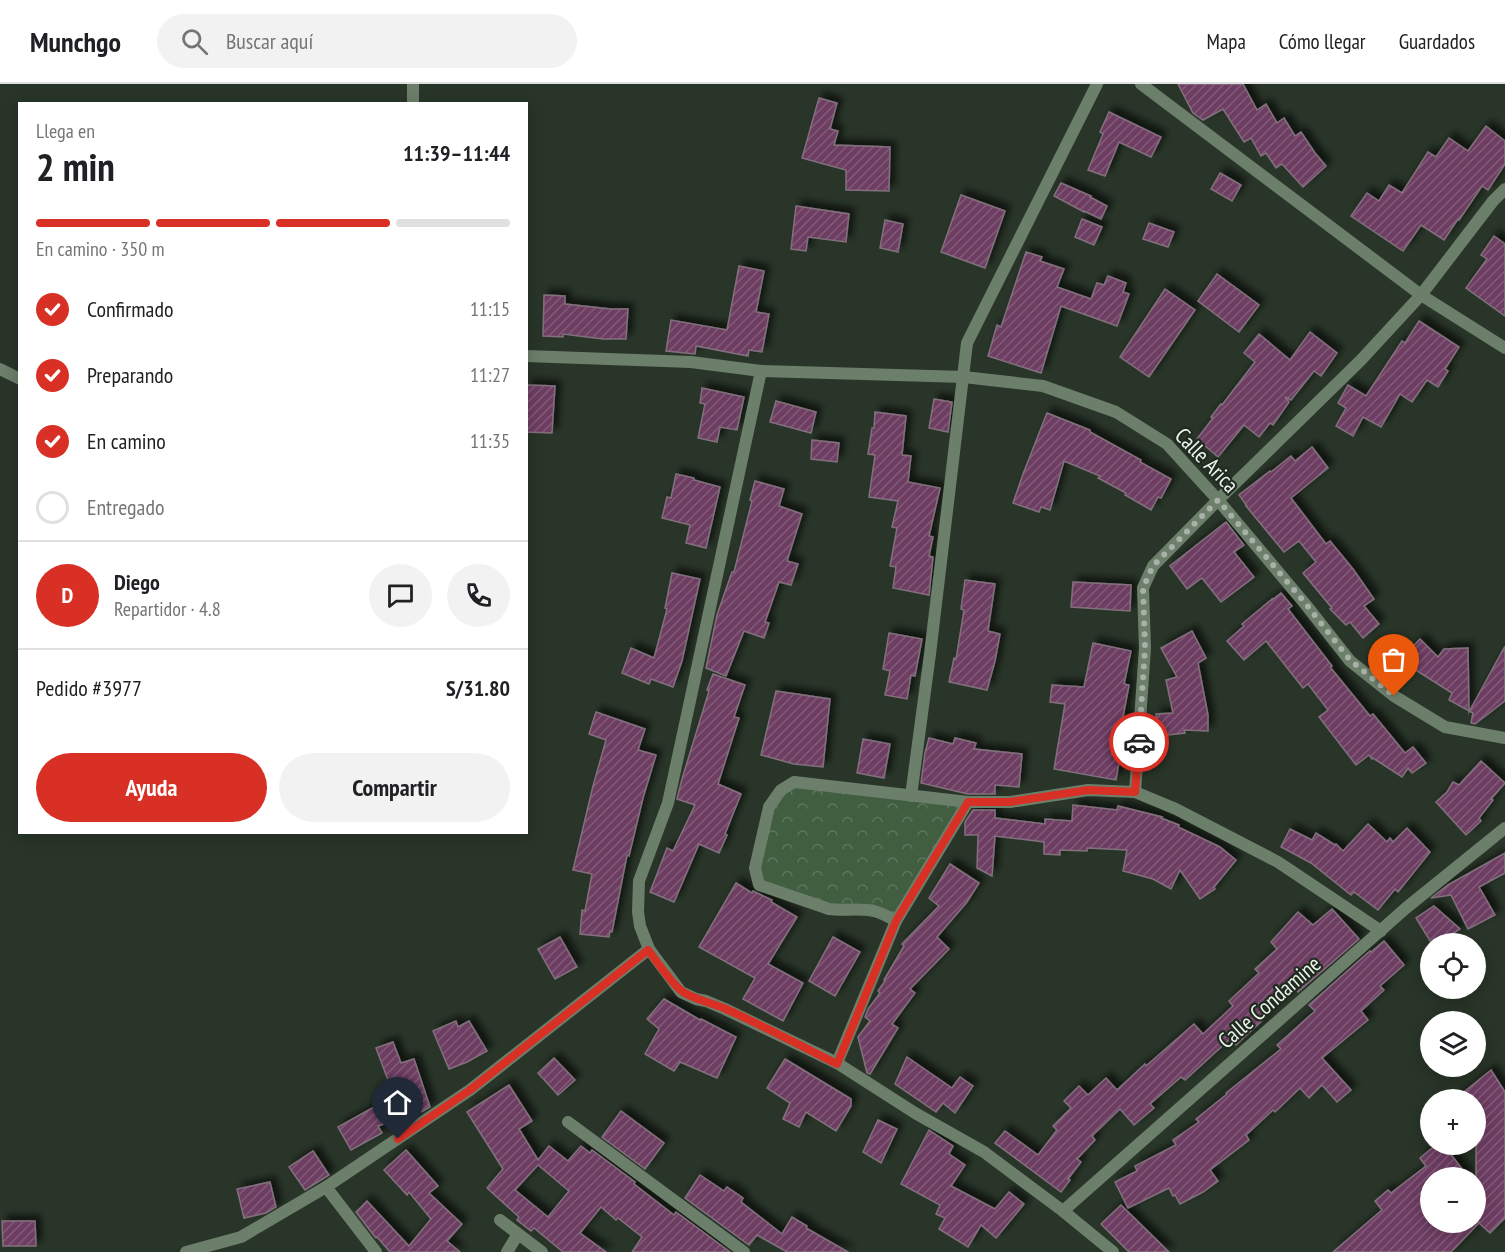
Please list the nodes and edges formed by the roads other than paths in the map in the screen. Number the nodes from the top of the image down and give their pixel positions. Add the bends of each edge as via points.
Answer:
1 (413, 84) edge
2 (1097, 84) edge
3 (1140, 84) edge
4 (413, 102) edge
5 (1505, 189) edge
6 (1421, 295) junction
7 (1505, 348) edge
8 (528, 356) edge
9 (0, 369) edge
10 (761, 371) junction
11 (964, 377) junction
12 (18, 378) edge
13 (1218, 500) junction
14 (1505, 738) edge
15 (1135, 792) junction
16 (911, 796) junction
17 (968, 802) junction
18 (1505, 828) edge
19 (896, 921) junction
20 (1381, 931) junction
21 (648, 950) junction
22 (837, 1064) junction
23 (568, 1122) dead end
24 (326, 1187) junction
25 (1063, 1211) junction
26 (500, 1220) dead end
27 (518, 1234) junction
28 (186, 1252) edge
29 (376, 1252) edge
30 (507, 1252) edge
31 (542, 1252) edge
32 (744, 1252) edge
33 (1113, 1252) edge

1 - 4 street
2 - 11 street via 967,343
3 - 6 street
5 - 6 street
6 - 7 street
6 - 13 street via 1361,360
8 - 10 street, Calle Arica via 691,362
9 - 12 street
10 - 11 street, Calle Arica
10 - 21 street via 668,803 639,881 638,912
11 - 13 street, Calle Arica via 1043,386 1116,412 1167,444
11 - 16 street
13 - 14 street, Calle Arica via 1350,660 1394,696 1445,727
13 - 15 street via 1153,566 1143,588 1145,648
15 - 17 street via 1088,790 1010,802
15 - 20 street via 1278,862
16 - 17 street
16 - 19 street via 794,782 769,807 755,868 759,885 829,909 872,911
17 - 19 street
18 - 20 street, Calle Condamine
19 - 22 street
20 - 25 street, Calle Condamine
21 - 22 street via 681,992 725,1009
21 - 24 street via 470,1090
22 - 25 street via 984,1152
23 - 32 street
24 - 28 street via 241,1237
24 - 29 street
25 - 33 street
26 - 27 street
27 - 30 street
27 - 31 street

